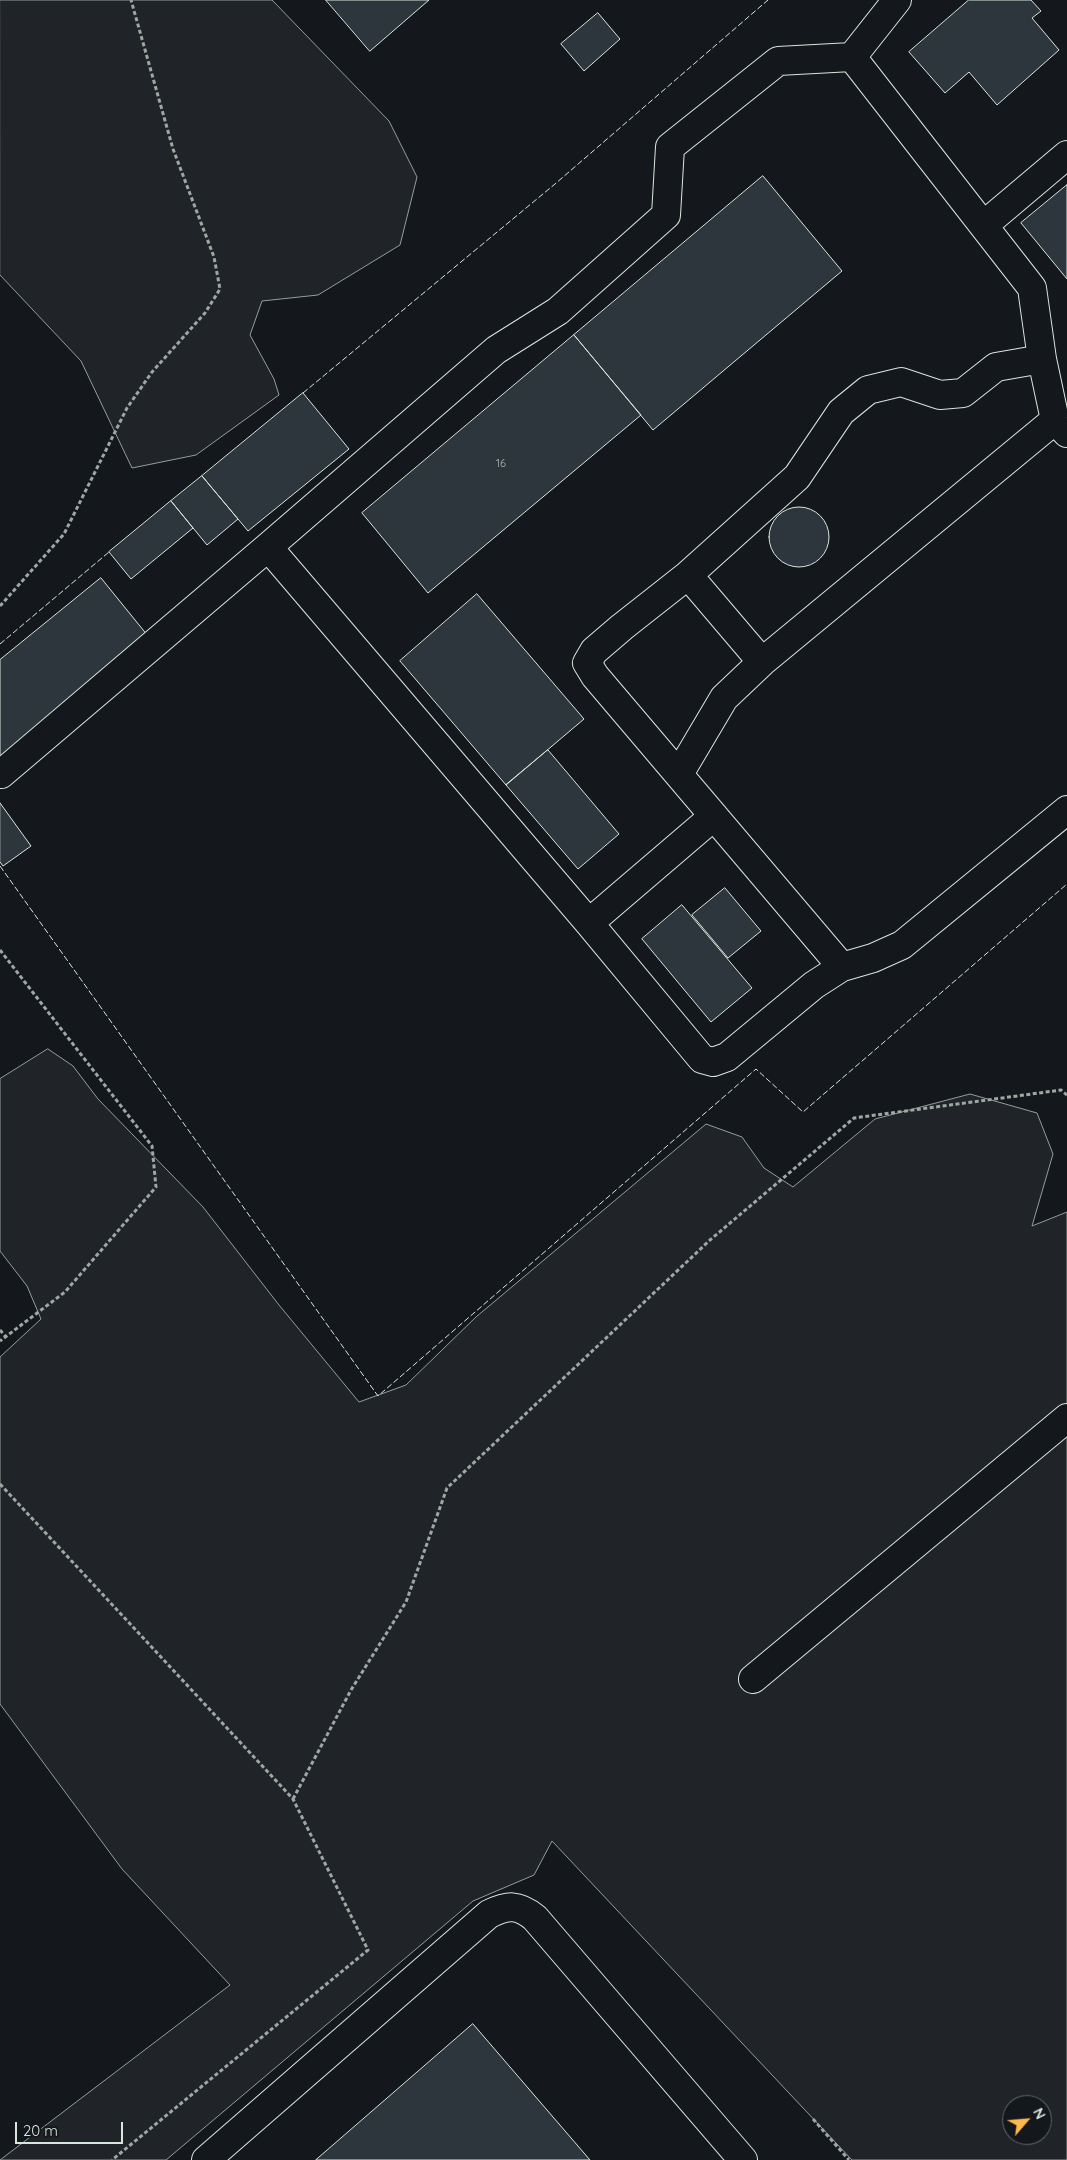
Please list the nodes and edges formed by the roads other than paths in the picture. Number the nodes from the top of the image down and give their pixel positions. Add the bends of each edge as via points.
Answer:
1 (897, 0) edge
2 (852, 58) junction
3 (1067, 156) edge
4 (984, 225) junction
5 (1042, 359) junction
6 (1061, 426) edge
7 (268, 548) junction
8 (688, 575) junction
9 (762, 662) junction
10 (1, 774) dead end
11 (679, 774) junction
12 (1067, 810) edge
13 (714, 816) junction
14 (589, 923) junction
15 (842, 967) junction
16 (1067, 1418) edge
17 (754, 1679) dead end
18 (206, 2160) edge
19 (743, 2160) edge

1 - 2 lane
2 - 4 lane
2 - 7 lane via 778,61 670,146 666,216 558,311 496,350
3 - 4 lane
4 - 5 lane via 1032,288
5 - 6 lane
5 - 8 lane via 996,367 963,393 940,395 901,382 868,390 841,412 797,477
6 - 9 lane
7 - 10 lane
7 - 14 lane
8 - 9 lane
8 - 11 lane via 594,651 587,663
9 - 11 lane via 724,698
11 - 13 lane
12 - 15 lane via 902,945
13 - 14 lane
13 - 15 lane
14 - 15 lane via 702,1059 713,1062 727,1057 814,985
16 - 17 lane
18 - 19 lane via 489,1914 506,1906 526,1910 535,1918

